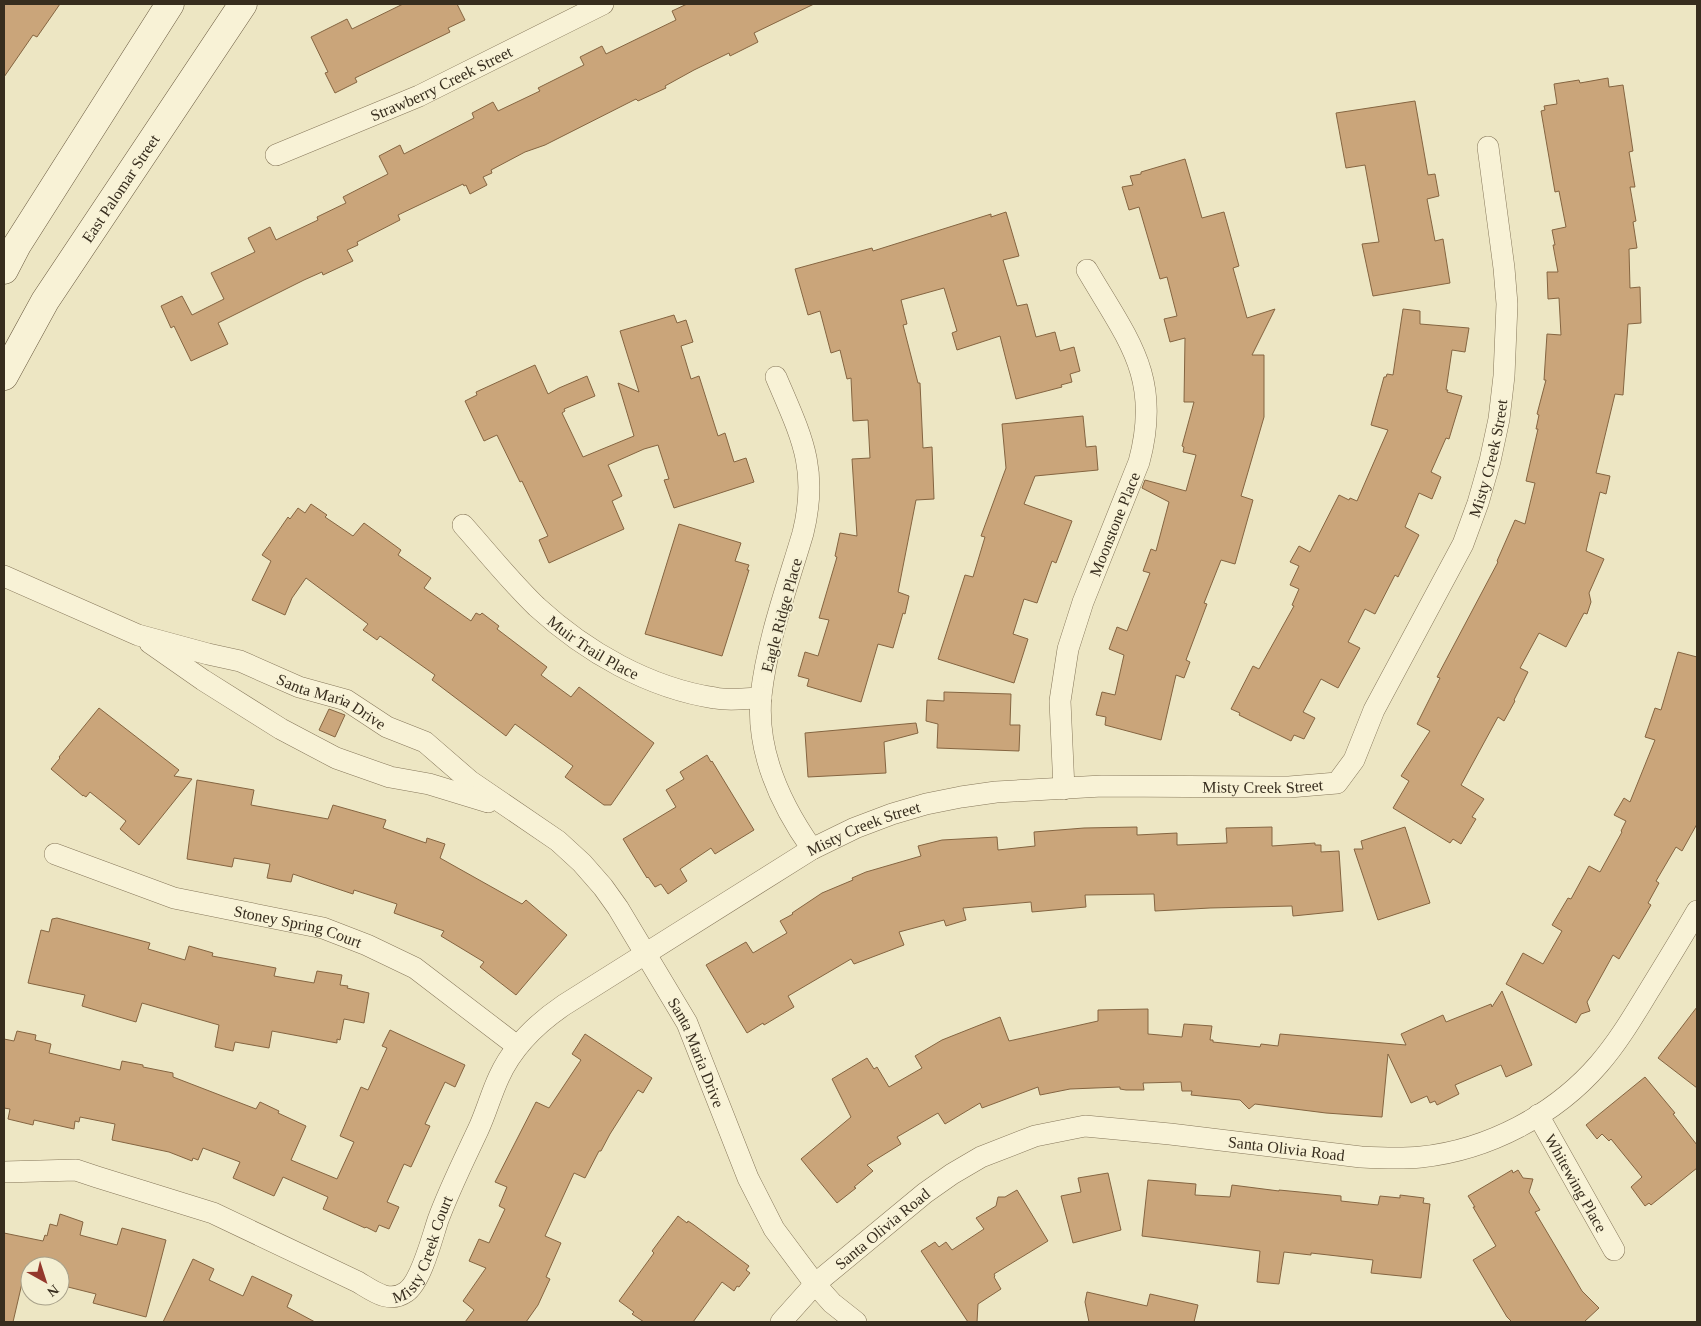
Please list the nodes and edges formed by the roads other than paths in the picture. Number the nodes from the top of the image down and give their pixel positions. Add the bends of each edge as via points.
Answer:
1 (170, 4) edge
2 (243, 4) edge
3 (603, 4) edge
4 (1488, 147) dead end
5 (276, 155) dead end
6 (4, 270) edge
7 (1087, 270) dead end
8 (4, 376) edge
9 (776, 377) dead end
10 (463, 525) dead end
11 (4, 576) edge
12 (138, 635) junction
13 (761, 698) junction
14 (1064, 789) junction
15 (505, 807) junction
16 (812, 849) junction
17 (55, 854) dead end
18 (1697, 911) edge
19 (644, 954) junction
20 (518, 1046) junction
21 (1538, 1115) junction
22 (4, 1172) edge
23 (1614, 1250) dead end
24 (815, 1284) junction
25 (781, 1322) edge
26 (856, 1322) edge

1 - 6 main road
2 - 8 main road, East Palomar Street via 45,301
3 - 5 street, Strawberry Creek Street via 419,96
4 - 14 street, Misty Creek Street via 1507,304 1504,376 1490,461 1463,544 1374,710 1354,760 1337,782 1289,787 1102,786
7 - 14 street, Moonstone Place via 1134,351 1144,383 1147,421 1139,462 1080,610 1068,649 1060,701
9 - 13 street, Eagle Ridge Place via 803,440 810,494 804,527 768,653
10 - 13 street, Muir Trail Place via 536,605 559,626 610,661 690,693 717,699
11 - 12 street, Santa Maria Drive
12 - 15 street, Santa Maria Drive via 281,729 336,758 390,777 429,784
12 - 15 street, Santa Maria Drive via 240,661 299,687 346,700 387,727 425,742
13 - 16 street, Eagle Ridge Place via 765,744 777,789 790,817
14 - 16 street, Misty Creek Street via 996,792 926,804 855,828
15 - 19 street, Santa Maria Drive via 558,841 582,863 618,908
16 - 19 street, Misty Creek Street
17 - 20 street, Stoney Spring Court via 174,898 323,928 367,945 414,968
18 - 21 street, Santa Olivia Road via 1614,1045 1580,1083
19 - 20 street, Misty Creek Court via 546,1017
19 - 24 street, Santa Maria Drive via 687,1023 748,1178 774,1229
20 - 22 street, Misty Creek Court via 498,1078 416,1282 397,1296 381,1296 213,1213 76,1170
21 - 23 street, Whitewing Place
21 - 24 street, Santa Olivia Road via 1475,1145 1422,1157 1392,1159 1110,1128 1085,1126 1060,1130 1011,1144 952,1174
24 - 25 street, Santa Olivia Road
24 - 26 street, Santa Maria Drive

